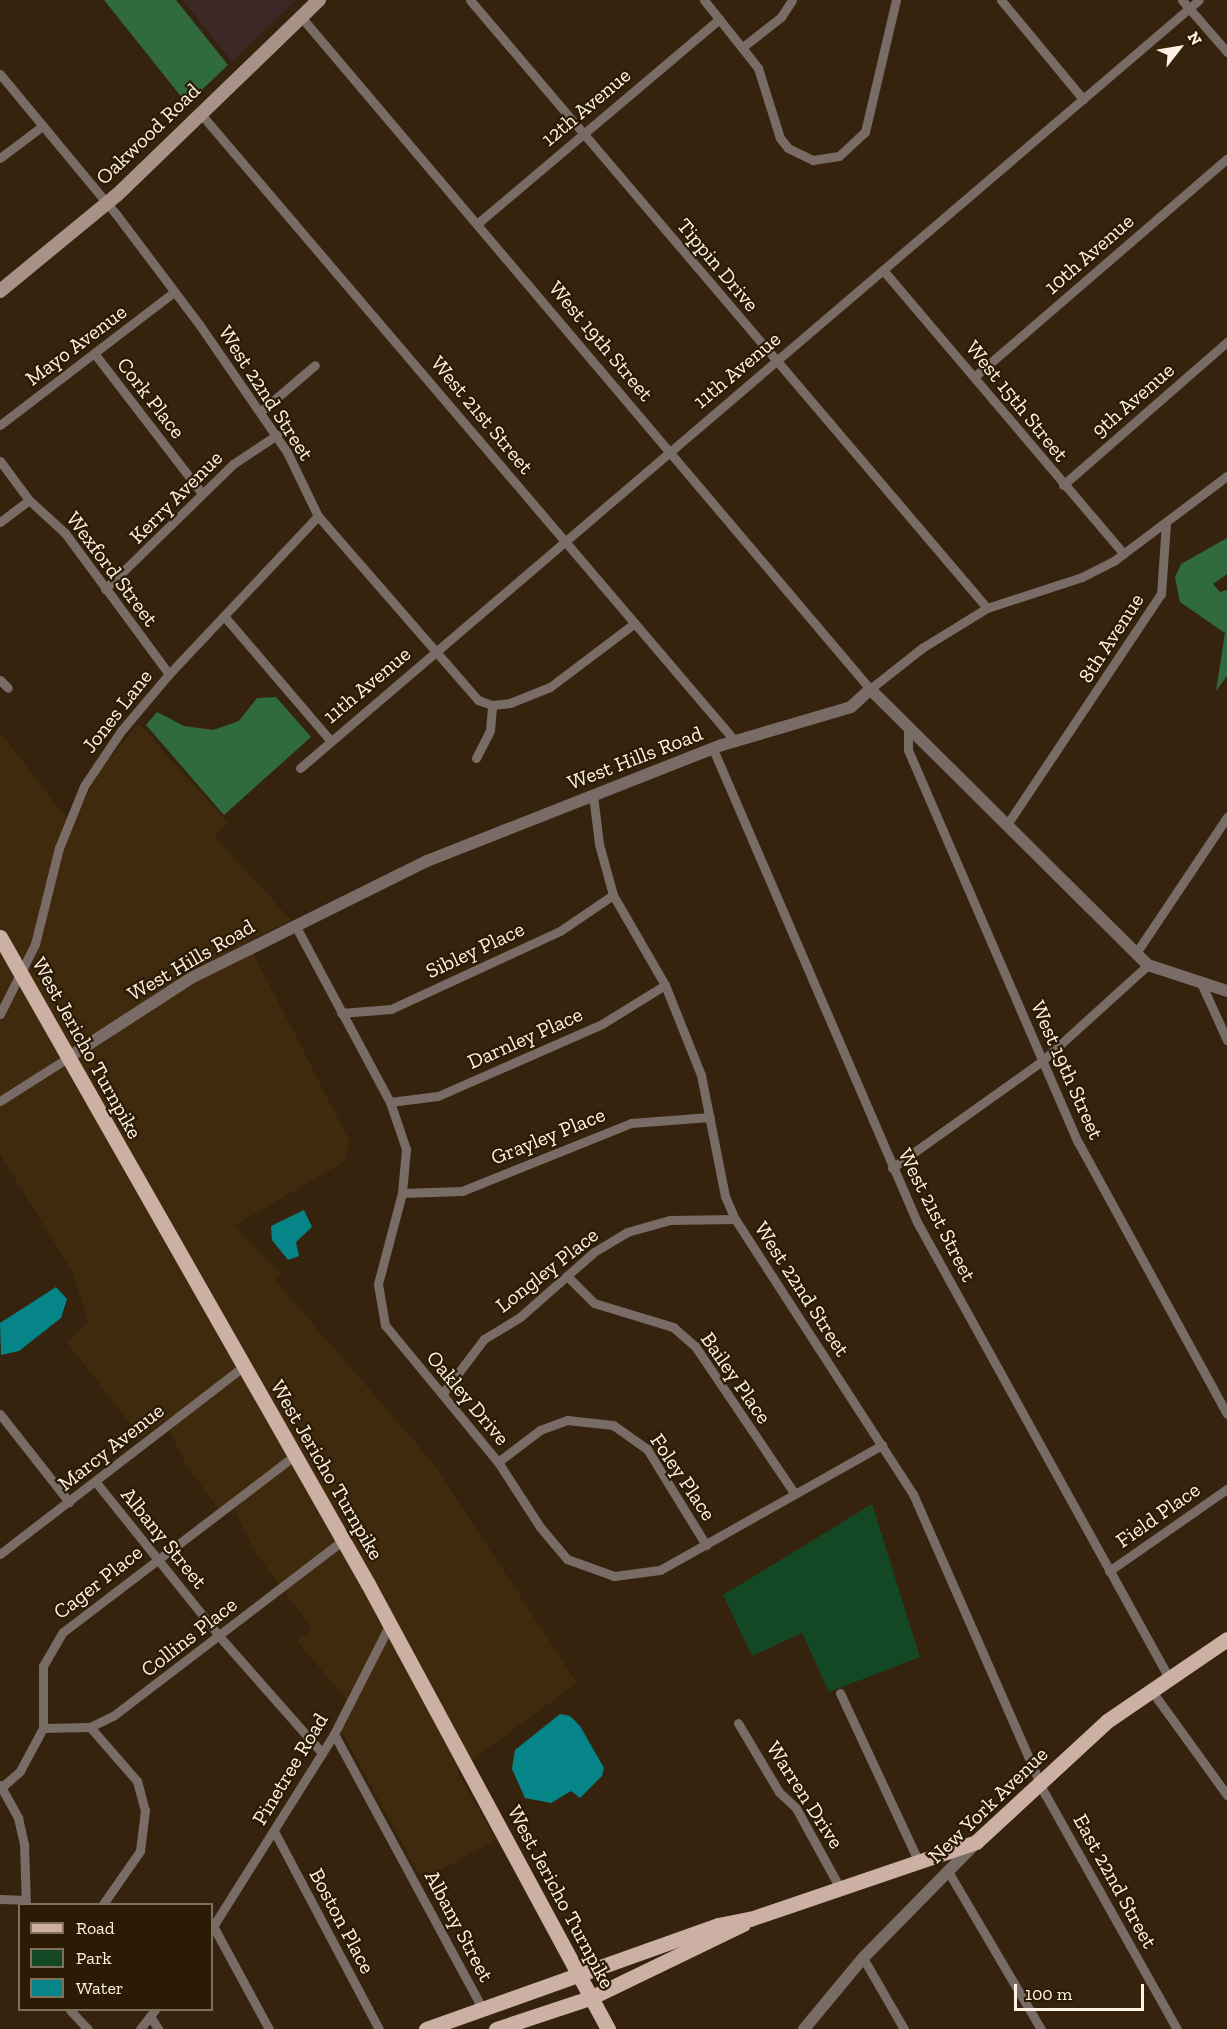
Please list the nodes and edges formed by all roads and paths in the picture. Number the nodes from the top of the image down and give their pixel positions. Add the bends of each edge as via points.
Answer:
1 (319, 0) edge
2 (470, 0) edge
3 (704, 0) edge
4 (792, 0) edge
5 (896, 0) edge
6 (1000, 0) edge
7 (1182, 0) edge
8 (1199, 0) edge
9 (1189, 8) junction
10 (302, 18) junction
11 (719, 19) junction
12 (744, 46) junction
13 (1227, 52) edge
14 (0, 74) edge
15 (1083, 99) junction
16 (200, 113) junction
17 (41, 127) junction
18 (582, 133) junction
19 (0, 158) edge
20 (1227, 159) edge
21 (107, 203) junction
22 (478, 223) junction
23 (883, 270) junction
24 (0, 291) edge
25 (174, 292) junction
26 (1227, 342) edge
27 (94, 353) junction
28 (776, 360) junction
29 (315, 365) dead end
30 (974, 376) junction
31 (260, 412) junction
32 (0, 425) edge
33 (277, 435) junction
34 (670, 450) junction
35 (0, 461) edge
36 (1227, 476) edge
37 (1063, 485) junction
38 (201, 492) junction
39 (29, 500) junction
40 (318, 516) junction
41 (0, 522) edge
42 (1166, 523) junction
43 (564, 542) junction
44 (1124, 554) junction
45 (105, 589) junction
46 (987, 608) junction
47 (224, 616) junction
48 (635, 623) junction
49 (437, 650) junction
50 (169, 674) junction
51 (0, 680) edge
52 (8, 688) dead end
53 (870, 689) junction
54 (492, 705) junction
55 (908, 726) junction
56 (330, 740) junction
57 (735, 741) junction
58 (713, 749) junction
59 (476, 758) dead end
60 (300, 768) dead end
61 (593, 795) junction
62 (1227, 817) edge
63 (1008, 824) junction
64 (613, 895) junction
65 (295, 925) junction
66 (0, 936) edge
67 (1136, 953) junction
68 (1148, 965) junction
69 (21, 973) junction
70 (1201, 983) junction
71 (665, 985) junction
72 (1227, 991) edge
73 (341, 1012) junction
74 (0, 1014) edge
75 (1227, 1040) edge
76 (69, 1057) junction
77 (1042, 1061) junction
78 (0, 1101) edge
79 (390, 1102) junction
80 (710, 1117) junction
81 (892, 1168) junction
82 (402, 1193) junction
83 (735, 1219) junction
84 (567, 1276) junction
85 (243, 1367) junction
86 (443, 1393) junction
87 (0, 1414) edge
88 (1227, 1414) edge
89 (882, 1445) junction
90 (294, 1456) junction
91 (498, 1462) junction
92 (95, 1481) junction
93 (1227, 1489) edge
94 (794, 1493) junction
95 (69, 1502) junction
96 (343, 1540) junction
97 (706, 1545) junction
98 (0, 1554) edge
99 (157, 1558) junction
100 (1109, 1571) junction
101 (390, 1624) junction
102 (219, 1636) junction
103 (1227, 1639) edge
104 (1169, 1678) junction
105 (1151, 1690) junction
106 (840, 1693) dead end
107 (738, 1723) dead end
108 (90, 1727) junction
109 (43, 1728) junction
110 (334, 1734) junction
111 (322, 1753) junction
112 (1040, 1781) junction
113 (1, 1786) edge
114 (1227, 1795) edge
115 (1023, 1797) junction
116 (274, 1831) junction
117 (976, 1842) junction
118 (918, 1860) junction
119 (949, 1873) junction
120 (840, 1888) junction
121 (0, 1899) edge
122 (26, 1902) edge
123 (104, 1903) edge
124 (750, 1919) junction
125 (213, 1925) edge
126 (213, 1929) edge
127 (864, 1958) junction
128 (579, 1977) junction
129 (590, 1998) junction
130 (483, 2009) junction
131 (71, 2011) edge
132 (152, 2013) edge
133 (88, 2029) edge
134 (140, 2029) edge
135 (158, 2029) edge
136 (269, 2029) edge
137 (379, 2029) edge
138 (426, 2029) edge
139 (496, 2029) edge
140 (608, 2029) edge
141 (804, 2029) edge
142 (904, 2029) edge
143 (1041, 2029) edge
144 (1177, 2029) edge

1 - 10 main road, Oakwood Road
2 - 18 street, Tippin Drive
3 - 11 street
4 - 12 street via 782,17
5 - 12 street via 865,132 854,146 826,159 813,160 788,148 773,125 765,87
6 - 15 street
7 - 9 street
8 - 9 street, 11th Avenue
9 - 13 street
9 - 15 street, 11th Avenue
10 - 16 main road, Oakwood Road
10 - 22 street, West 19th Street
11 - 12 street
11 - 18 street, 12th Avenue
14 - 17 street, West 22nd Street
15 - 23 street, 11th Avenue
16 - 21 main road, Oakwood Road
16 - 43 street, West 21st Street
17 - 19 street
17 - 21 street, West 22nd Street
18 - 22 street, 12th Avenue
18 - 28 street, Tippin Drive
20 - 30 street, 10th Avenue
21 - 24 main road, Oakwood Road
21 - 25 street, West 22nd Street
22 - 34 street, West 19th Street
23 - 28 street, 11th Avenue
23 - 30 street, West 15th Street
25 - 27 street, Mayo Avenue
25 - 31 street, West 22nd Street
26 - 37 street, 9th Avenue
27 - 32 street, Mayo Avenue
27 - 38 street, Cork Place
28 - 34 street, 11th Avenue
28 - 46 street, Tippin Drive
29 - 31 street
30 - 37 street, West 15th Street
31 - 33 street, West 22nd Street
33 - 38 street, Kerry Avenue via 233,464
33 - 40 street, West 22nd Street
34 - 43 street, 11th Avenue
34 - 53 street, West 19th Street
35 - 39 street, Wexford Street
36 - 42 street
37 - 44 street, West 15th Street
38 - 45 street, Kerry Avenue
39 - 41 street
39 - 45 street, Wexford Street via 64,533
40 - 47 street, Jones Lane
40 - 49 street, West 22nd Street
42 - 44 street
42 - 63 street, 8th Avenue via 1161,594
43 - 48 street, West 21st Street
43 - 49 street, 11th Avenue
44 - 46 street via 1082,577
45 - 50 street, Wexford Street
46 - 53 street via 922,648
47 - 50 street, Jones Lane
47 - 56 street
48 - 54 street via 571,676 510,703
48 - 57 street, West 21st Street
49 - 54 street, West 22nd Street via 478,700
49 - 56 street, 11th Avenue
50 - 69 street, Jones Lane via 121,731 75,801 35,944
51 - 52 street
53 - 55 street
53 - 57 street, West Hills Road via 851,707
54 - 59 street via 490,730
55 - 63 street
55 - 77 street, West 19th Street via 908,750
56 - 60 street, 11th Avenue
57 - 58 street, West Hills Road
58 - 61 street, West Hills Road
58 - 81 street, West 21st Street
61 - 64 street, West 22nd Street via 599,844
61 - 65 street, West Hills Road via 427,861
62 - 67 street
63 - 67 street
64 - 71 street, West 22nd Street
64 - 73 street, Sibley Place via 560,931 390,1009
65 - 73 street, Oakley Drive
65 - 76 street, West Hills Road via 191,978
66 - 69 main road, West Jericho Turnpike
67 - 68 street
68 - 70 street
68 - 77 street
69 - 74 street, Jones Lane
69 - 76 main road, West Jericho Turnpike
70 - 72 street
70 - 75 street
71 - 79 street, Darnley Place via 602,1024 457,1088 438,1096
71 - 80 street, West 22nd Street via 701,1075
73 - 79 street, Oakley Drive
76 - 78 street, West Hills Road
76 - 85 main road, West Jericho Turnpike
77 - 81 street
77 - 88 street, West 19th Street via 1078,1142
79 - 82 street, Oakley Drive via 406,1149
80 - 82 street, Grayley Place via 631,1123 462,1191
80 - 83 street, West 22nd Street via 725,1196
81 - 100 street, West 21st Street via 917,1222
82 - 86 street, Oakley Drive via 381,1264 378,1304 397,1342
83 - 84 street, Longley Place via 648,1225 594,1252
83 - 89 street, West 22nd Street
84 - 86 street, Longley Place via 469,1353
84 - 94 street, Bailey Place via 594,1303 673,1327 695,1346
85 - 90 main road, West Jericho Turnpike
85 - 92 street, Marcy Avenue
86 - 91 street, Oakley Drive
87 - 95 street
89 - 94 street, Oakley Drive
89 - 112 street, West 22nd Street via 921,1511
90 - 96 main road, West Jericho Turnpike
90 - 99 street, Cager Place
91 - 97 street, Oakley Drive via 554,1546 583,1568 614,1576 636,1576 660,1570
91 - 97 street, Foley Place via 540,1430 567,1420 613,1425 647,1449
92 - 95 street, Marcy Avenue
92 - 99 street, Albany Street
93 - 100 street, Field Place
94 - 97 street, Oakley Drive
95 - 98 street, Marcy Avenue
96 - 101 main road, West Jericho Turnpike
96 - 102 street, Collins Place
99 - 102 street, Albany Street
99 - 109 street, Cager Place via 63,1632 50,1648 43,1666
100 - 104 street, West 21st Street
101 - 110 street, Pinetree Road
101 - 128 main road, West Jericho Turnpike
102 - 108 street, Collins Place via 131,1705
102 - 111 street, Albany Street
103 - 104 main road, New York Avenue
104 - 105 main road, New York Avenue
105 - 112 main road, New York Avenue via 1107,1721
105 - 114 street
106 - 118 street
107 - 120 street, Warren Drive via 823,1854
108 - 109 street, Collins Place
108 - 123 street via 137,1781 145,1810 140,1851
109 - 113 street, Cager Place via 20,1771
110 - 111 street, Pinetree Road
110 - 130 street, Albany Street
111 - 116 street, Pinetree Road
112 - 115 main road, New York Avenue
112 - 144 street, East 22nd Street
113 - 122 street via 24,1845
115 - 117 main road, New York Avenue
115 - 118 main road via 988,1824
116 - 125 street, Pinetree Road
116 - 137 street, Boston Place
117 - 118 main road
117 - 119 street, New York Avenue
118 - 119 street via 938,1863
118 - 120 main road
119 - 127 street, New York Avenue
119 - 143 street
120 - 124 main road
121 - 122 street
124 - 128 main road via 718,1925
124 - 129 main road
126 - 136 street
127 - 141 street, New York Avenue
127 - 142 street
128 - 129 main road, West Jericho Turnpike
128 - 130 main road
129 - 139 main road
129 - 140 main road, West Jericho Turnpike
130 - 138 main road
131 - 133 street
132 - 134 street
132 - 135 street

